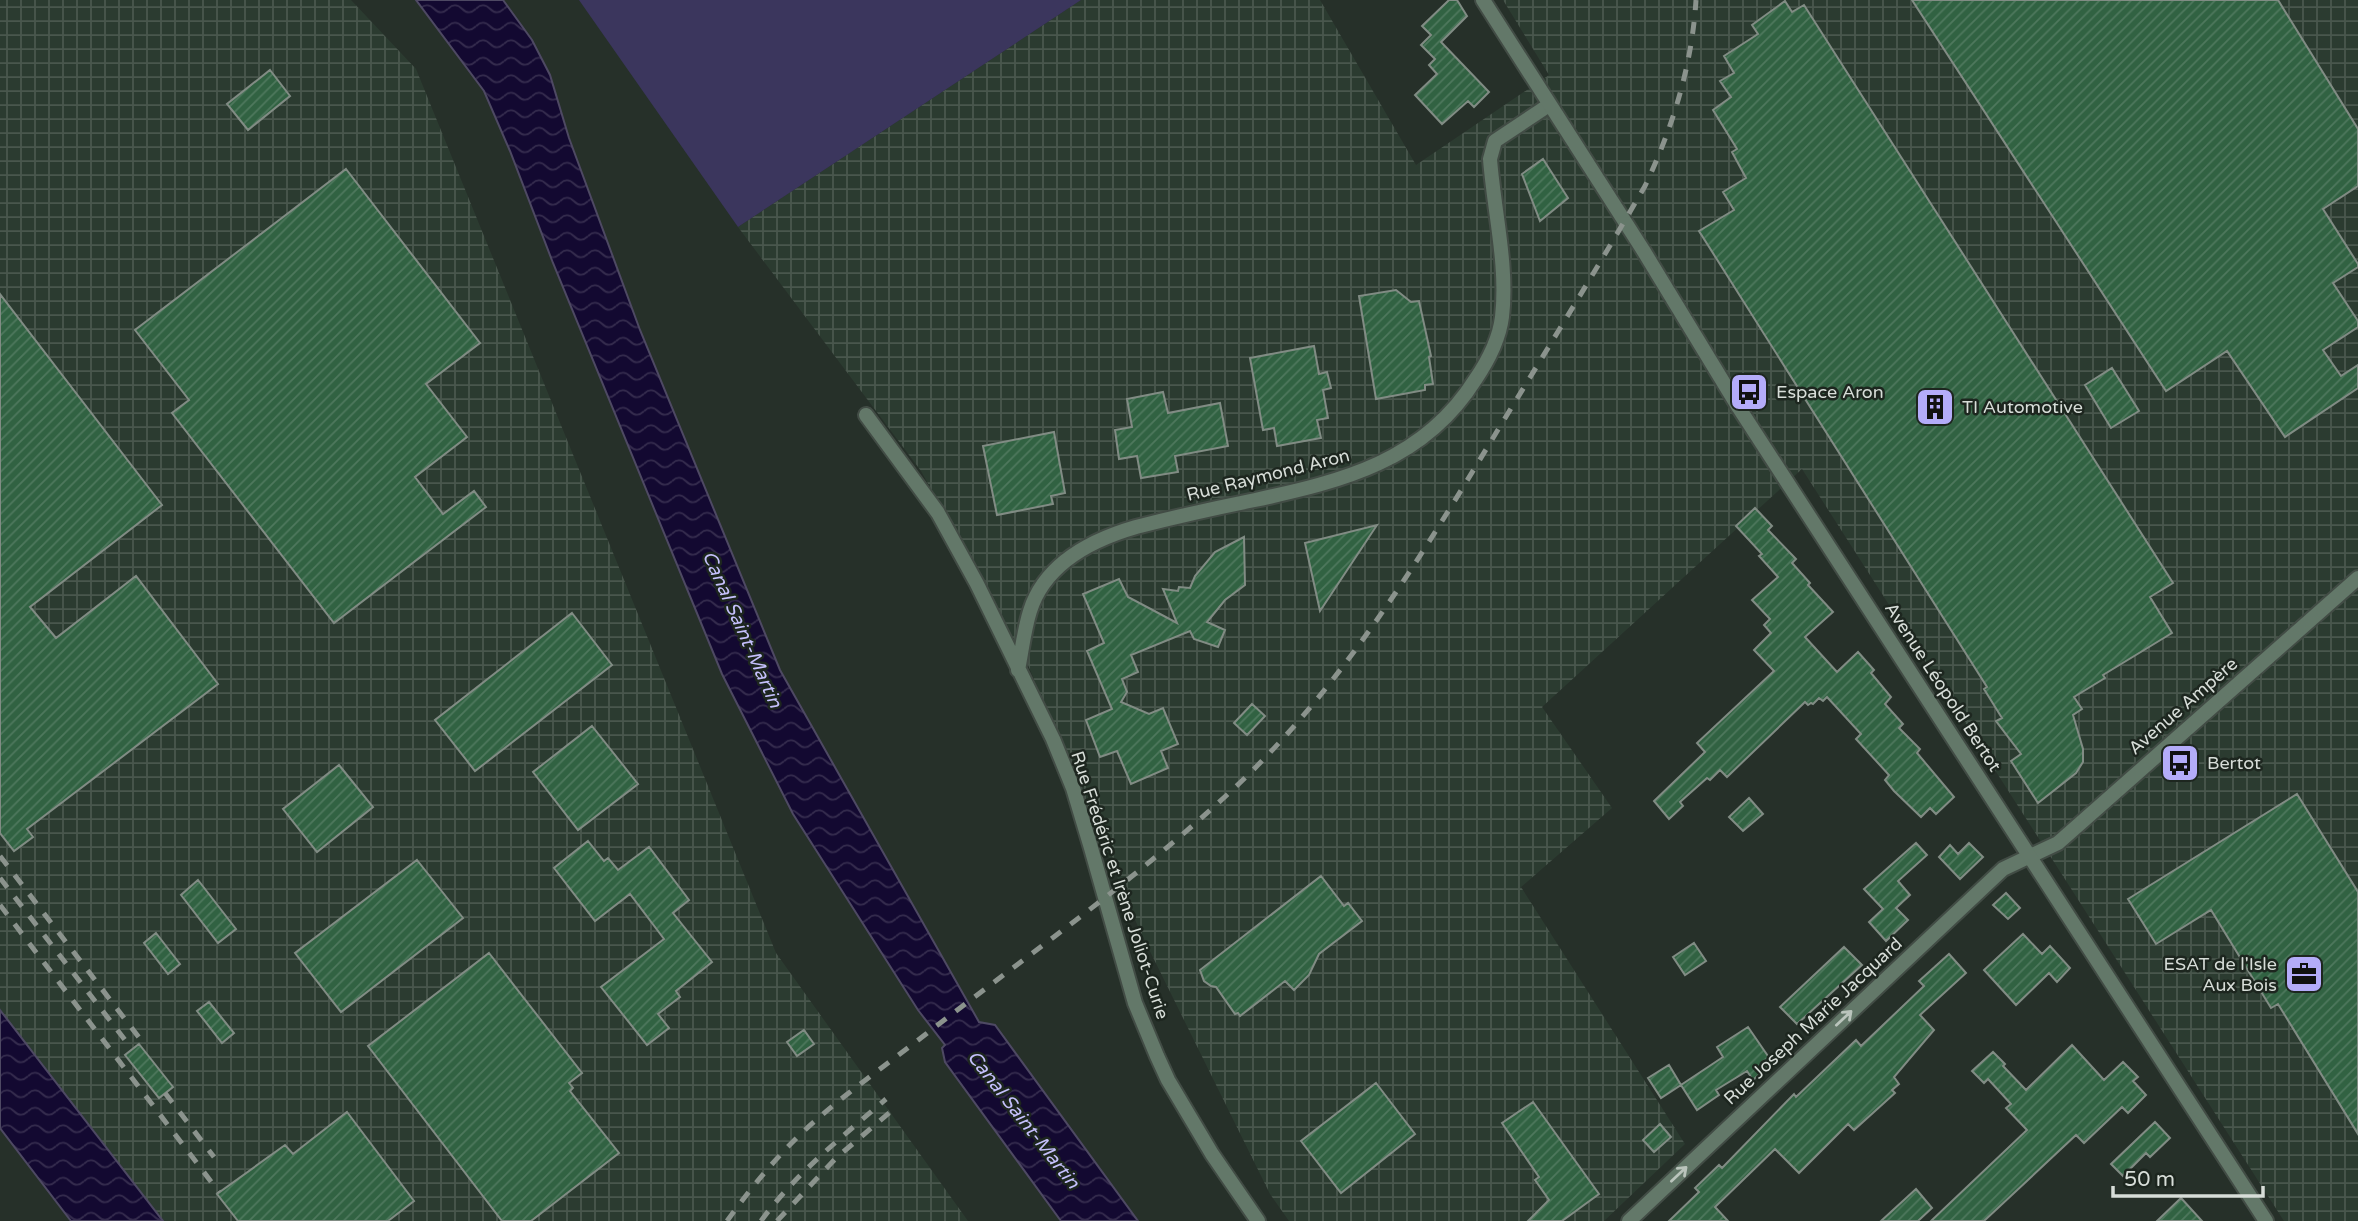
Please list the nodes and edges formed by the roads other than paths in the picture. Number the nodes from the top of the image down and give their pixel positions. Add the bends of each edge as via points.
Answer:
1 (1483, 0) edge
2 (1549, 105) junction
3 (866, 415) dead end
4 (2358, 578) edge
5 (1018, 670) junction
6 (2029, 856) junction
7 (1258, 1221) edge
8 (1629, 1221) edge
9 (2266, 1221) edge

1 - 2 street, Avenue Léopold Bertot
2 - 5 street, Rue Raymond Aron via 1495,141 1490,159 1502,318 1494,348 1447,418 1394,457 1347,477 1136,527 1085,547 1048,577 1037,594
2 - 6 street, Avenue Léopold Bertot
3 - 5 street, Rue Frédéric et Irène Joliot-Curie via 938,513
4 - 6 street, Avenue Ampère via 2058,843
5 - 7 street, Rue Frédéric et Irène Joliot-Curie via 1073,788 1135,1003 1157,1056 1212,1154
8 -> 6 street, Rue Joseph Marie Jacquard via 2003,869
6 - 9 street, Avenue Léopold Bertot

